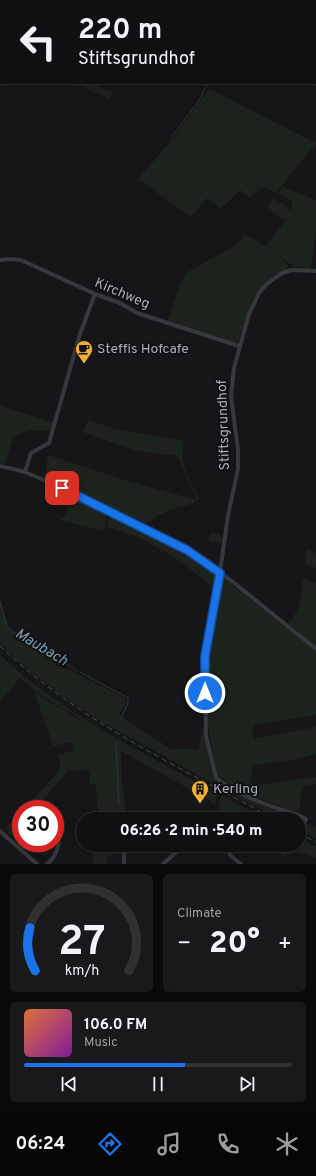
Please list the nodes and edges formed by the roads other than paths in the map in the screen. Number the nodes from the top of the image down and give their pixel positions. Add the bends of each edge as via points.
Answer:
1 (0, 260) edge
2 (316, 270) edge
3 (95, 294) junction
4 (239, 346) junction
5 (0, 466) edge
6 (25, 472) junction
7 (220, 573) junction
8 (316, 649) edge
9 (287, 812) edge
10 (0, 831) edge
11 (56, 852) edge
12 (124, 852) edge
13 (176, 852) edge
14 (228, 852) edge
15 (37, 864) edge
16 (47, 864) edge
17 (124, 864) edge
18 (163, 864) edge
19 (241, 864) edge

1 - 3 street, Kirchweg via 21,260
2 - 4 street, Stiftsgrundhof via 292,270 274,278 259,293
3 - 4 street, Kirchweg via 120,303 137,313
3 - 6 street via 67,374 49,443 31,453
4 - 7 street, Stiftsgrundhof via 231,390 238,469
5 - 6 street
6 - 7 street via 81,496 187,550
7 - 8 street
7 - 9 street, Stiftsgrundhof via 205,656 206,736 214,774 220,782 230,788
10 - 15 street
11 - 16 street
12 - 17 street
13 - 18 street
14 - 19 street

